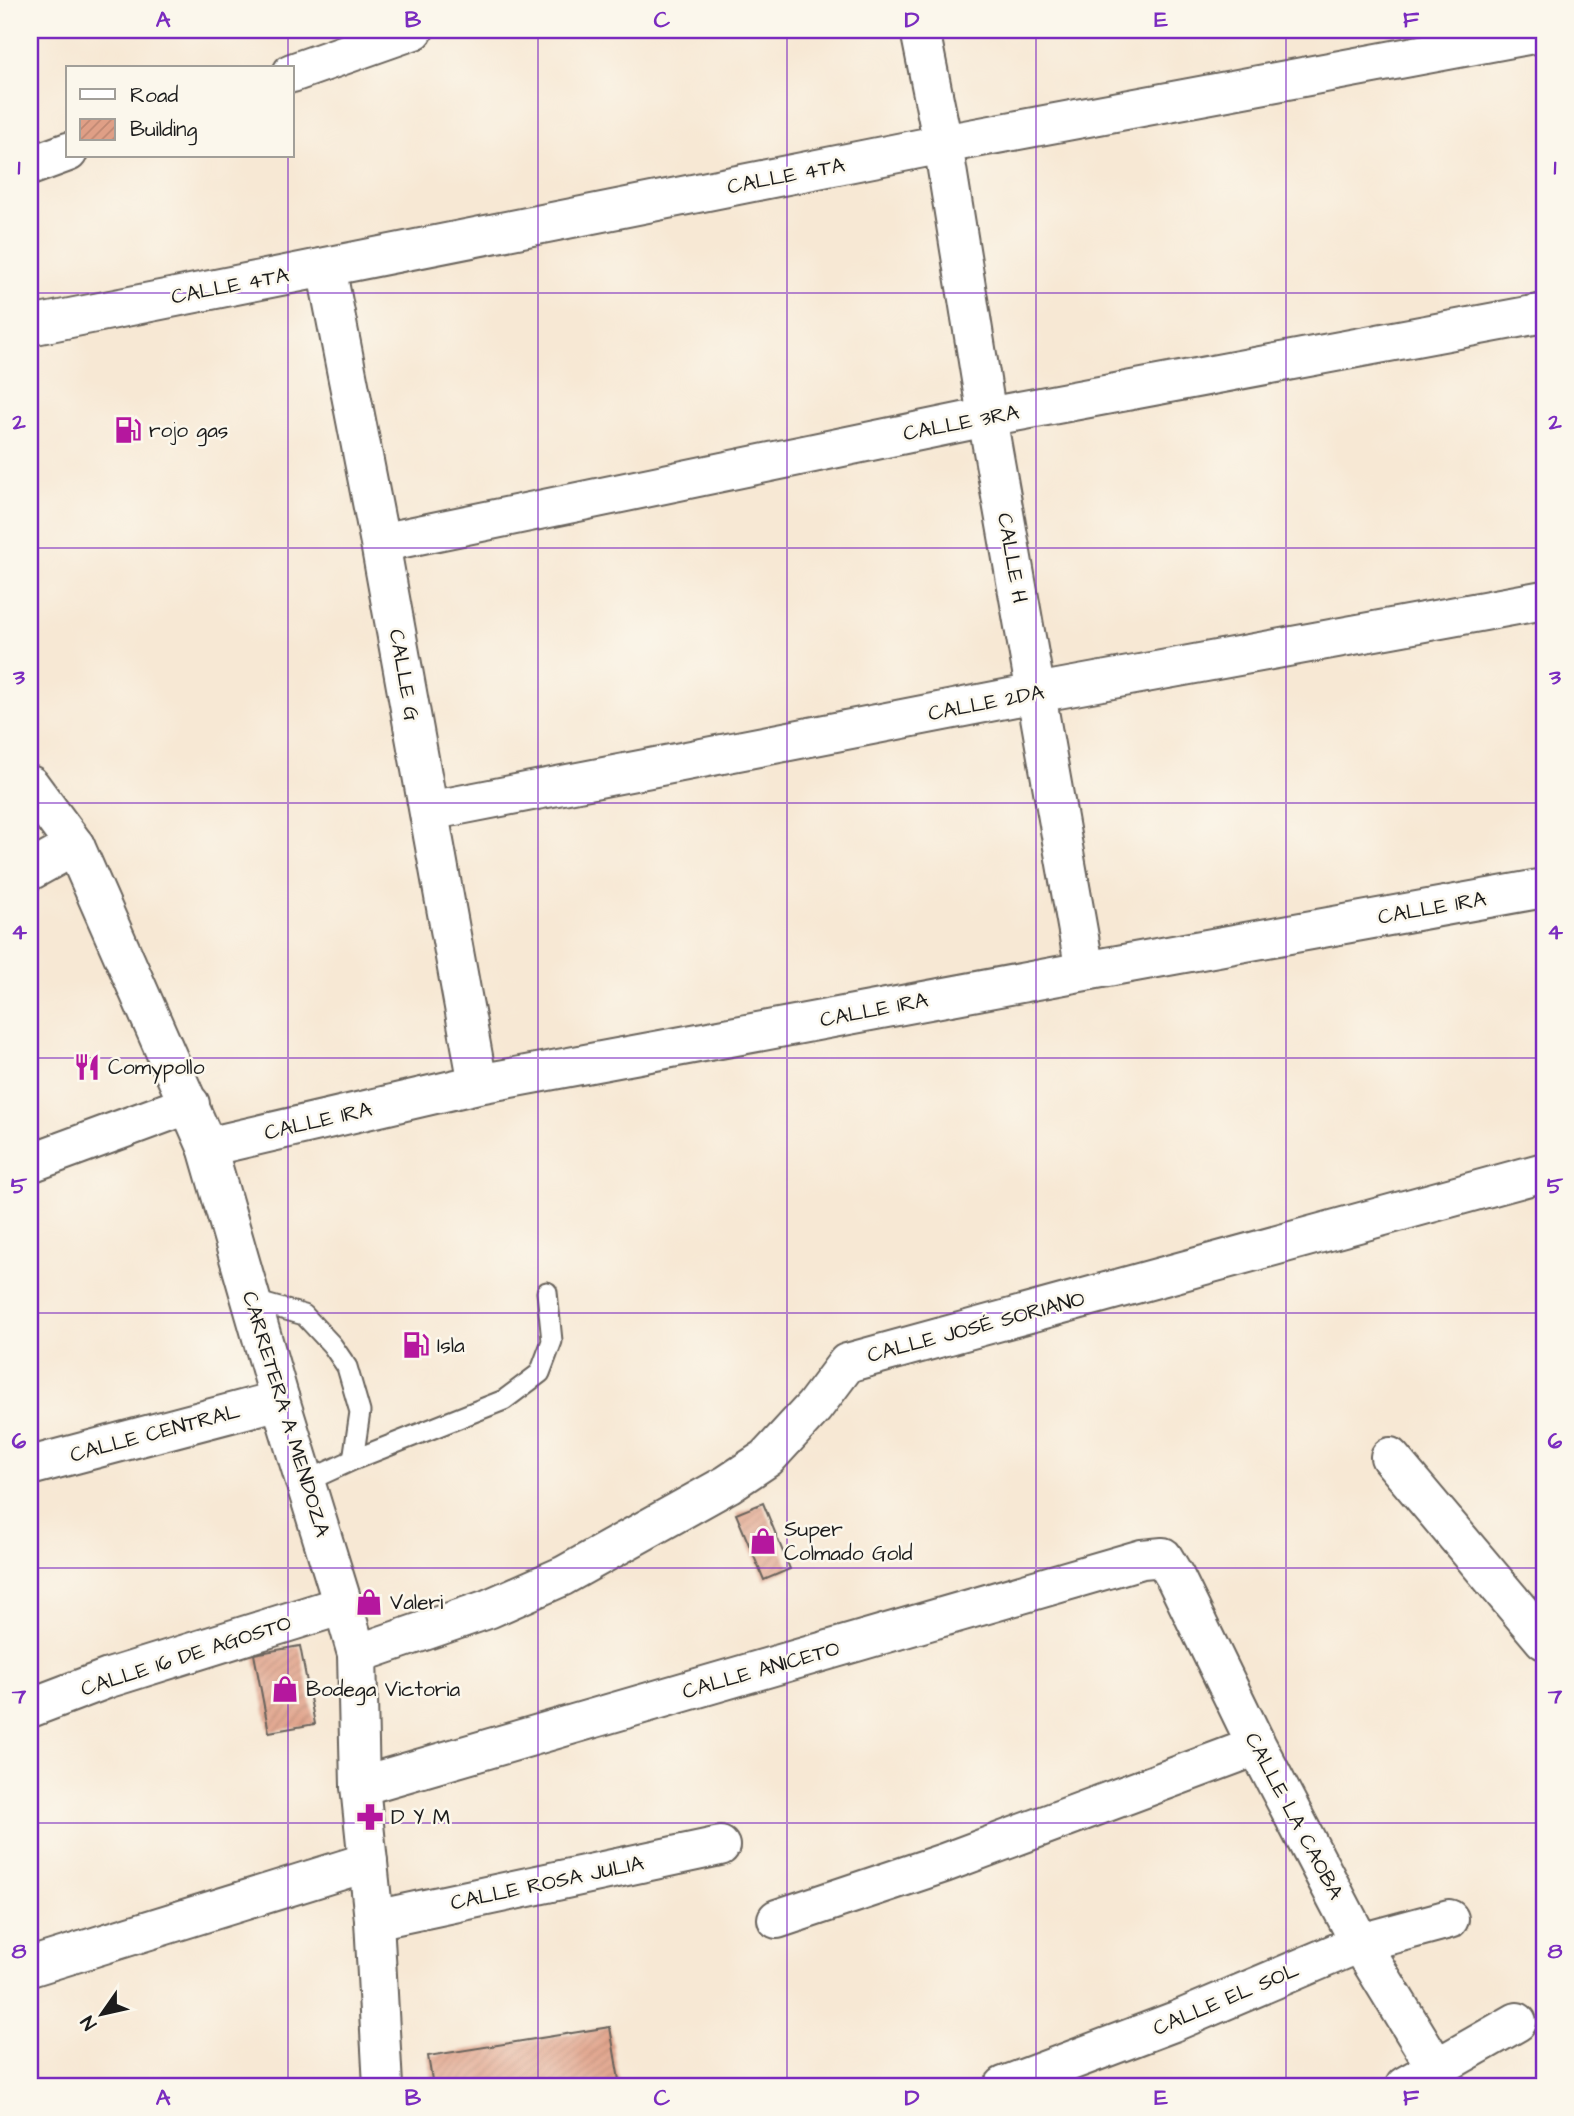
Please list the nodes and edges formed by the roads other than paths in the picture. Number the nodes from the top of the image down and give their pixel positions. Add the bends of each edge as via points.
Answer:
1 (414, 30) edge
2 (920, 30) edge
3 (1544, 32) edge
4 (365, 38) edge
5 (294, 72) edge
6 (943, 144) junction
7 (66, 153) edge
8 (30, 166) edge
9 (326, 267) junction
10 (1544, 313) edge
11 (30, 326) edge
12 (987, 417) junction
13 (380, 543) junction
14 (1544, 600) edge
15 (1036, 693) junction
16 (30, 785) edge
17 (429, 811) junction
18 (75, 846) junction
19 (30, 871) edge
20 (1544, 888) edge
21 (1085, 971) junction
22 (478, 1084) junction
23 (190, 1104) junction
24 (207, 1147) junction
25 (30, 1163) edge
26 (1544, 1172) edge
27 (547, 1292) dead end
28 (251, 1300) junction
29 (280, 1399) junction
30 (1390, 1457) dead end
31 (353, 1460) junction
32 (30, 1466) edge
33 (305, 1482) junction
34 (1163, 1558) joint
35 (343, 1605) junction
36 (1544, 1640) edge
37 (356, 1654) junction
38 (30, 1709) edge
39 (1257, 1746) junction
40 (360, 1786) junction
41 (720, 1846) dead end
42 (368, 1862) junction
43 (777, 1919) dead end
44 (1449, 1919) dead end
45 (374, 1920) junction
46 (1360, 1942) junction
47 (30, 1967) edge
48 (1517, 2022) dead end
49 (1421, 2078) edge
50 (383, 2086) edge
51 (1004, 2086) edge

1 - 4 street
2 - 6 street, CALLE H
3 - 6 street, CALLE 4TA
4 - 5 street
6 - 9 street, CALLE 4TA
6 - 12 street, CALLE H
7 - 8 street
9 - 11 street, CALLE 4TA
9 - 13 street, CALLE G
10 - 12 street, CALLE 3RA
12 - 13 street, CALLE 3RA
12 - 15 street, CALLE H
13 - 17 street, CALLE G
14 - 15 street, CALLE 2DA
15 - 17 street, CALLE 2DA
15 - 21 street, CALLE H
16 - 18 street, CARRETERA A MENDOZA
17 - 22 street, CALLE G
18 - 19 street
18 - 23 street, CARRETERA A MENDOZA
20 - 21 street, CALLE 1RA
21 - 22 street, CALLE 1RA
22 - 24 street, CALLE 1RA
23 - 24 street, CARRETERA A MENDOZA
23 - 25 street
24 - 28 street, CARRETERA A MENDOZA
26 - 37 street, CALLE JOSÉ SORIANO via 847,1363 767,1458 728,1484 563,1576 488,1609
27 - 31 lane via 552,1341 540,1373 504,1399
28 - 29 street, CARRETERA A MENDOZA
28 - 31 lane via 304,1315 347,1367 360,1412
29 - 32 street, CALLE CENTRAL
29 - 33 street, CARRETERA A MENDOZA
30 - 36 street
31 - 33 lane
33 - 35 street, CARRETERA A MENDOZA
34 - 39 street, CALLE LA CAOBA
34 - 40 street, CALLE ANICETO via 1142,1559
35 - 37 street, CARRETERA A MENDOZA
35 - 38 street, CALLE 16 DE AGOSTO via 109,1678
37 - 40 street, CARRETERA A MENDOZA
39 - 43 street via 944,1863
39 - 46 street, CALLE LA CAOBA
40 - 42 street, CARRETERA A MENDOZA
41 - 45 street, CALLE ROSA JULIA
42 - 45 street, CARRETERA A MENDOZA
42 - 47 street
44 - 46 street, CALLE EL SOL
45 - 50 street, CARRETERA A MENDOZA
46 - 49 street, CALLE LA CAOBA
46 - 51 street, CALLE EL SOL via 1176,2021
48 - 49 street

